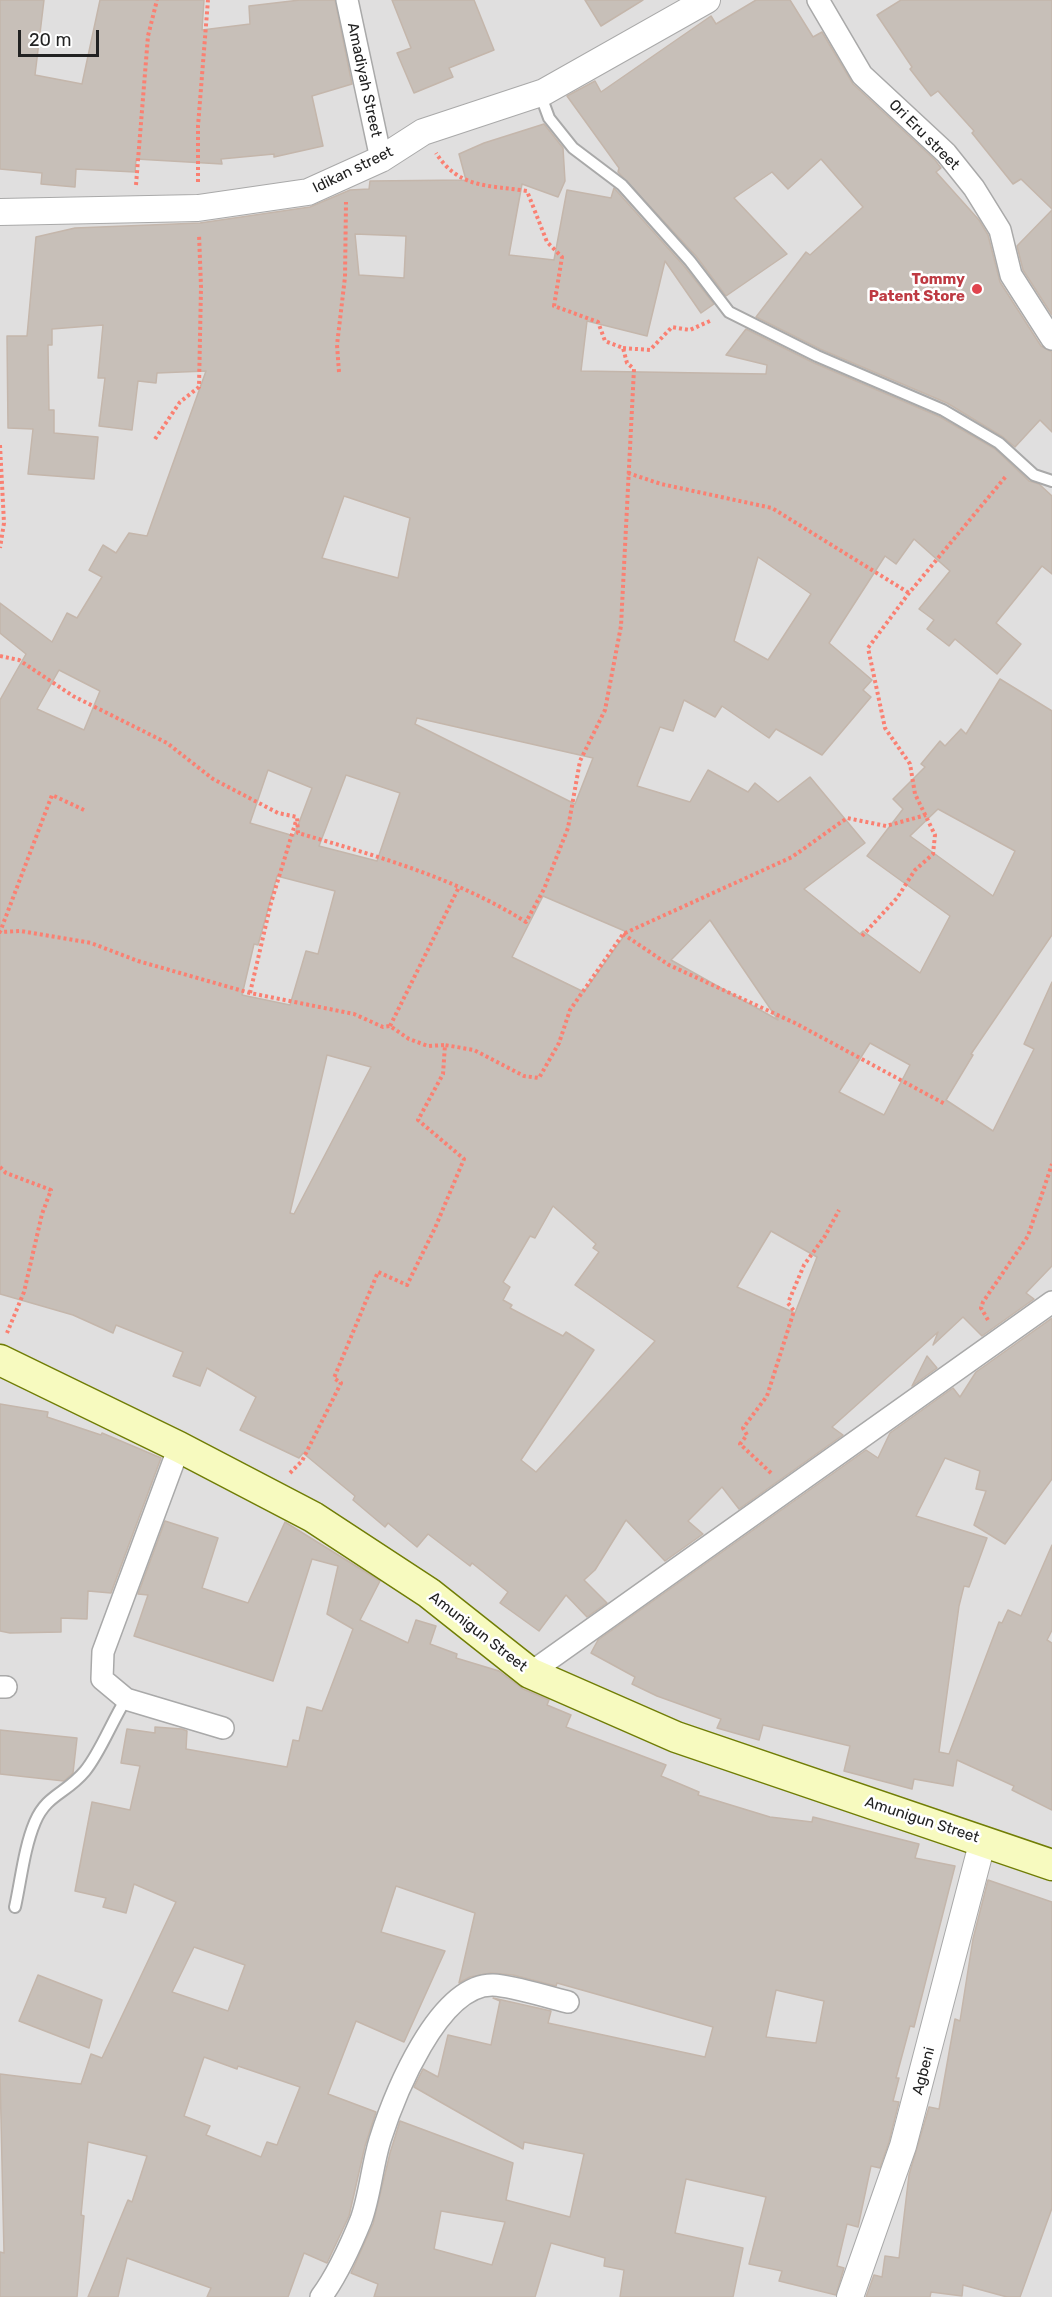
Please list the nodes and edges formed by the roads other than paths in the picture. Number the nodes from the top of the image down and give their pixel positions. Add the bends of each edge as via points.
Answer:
1 (347, 0) edge
2 (707, 0) edge
3 (818, 0) edge
4 (544, 92) junction
5 (381, 159) junction
6 (0, 212) edge
7 (1052, 339) edge
8 (1052, 481) edge
9 (1052, 1302) edge
10 (1, 1352) edge
11 (179, 1448) junction
12 (530, 1673) junction
13 (126, 1699) junction
14 (223, 1728) dead end
15 (983, 1840) junction
16 (1052, 1865) edge
17 (15, 1907) dead end
18 (568, 2002) dead end
19 (321, 2297) edge
20 (850, 2297) edge

1 - 5 street, Amadiyah Street
2 - 4 street, Idikan street
3 - 7 street, Ori Eru street via 862,75 946,153 974,188 1000,230 1011,275
4 - 5 street, Idikan street via 423,132
4 - 8 lane via 542,99 549,118 573,148 622,185 690,261 729,312 817,356 943,410 999,443 1034,475
5 - 6 street, Idikan street via 308,192 198,208
9 - 12 street
10 - 11 main road, Amunigun Street
11 - 12 main road, Amunigun Street via 313,1517 429,1593
11 - 13 street via 103,1652 102,1679
12 - 15 main road, Amunigun Street via 676,1737
13 - 14 street
13 - 17 lane via 87,1769 69,1789 47,1800 34,1823
15 - 16 main road, Amunigun Street
15 - 20 street, Agbeni via 903,2145
18 - 19 street via 492,1985 467,1991 442,2012 402,2084 380,2141 362,2218 333,2281

